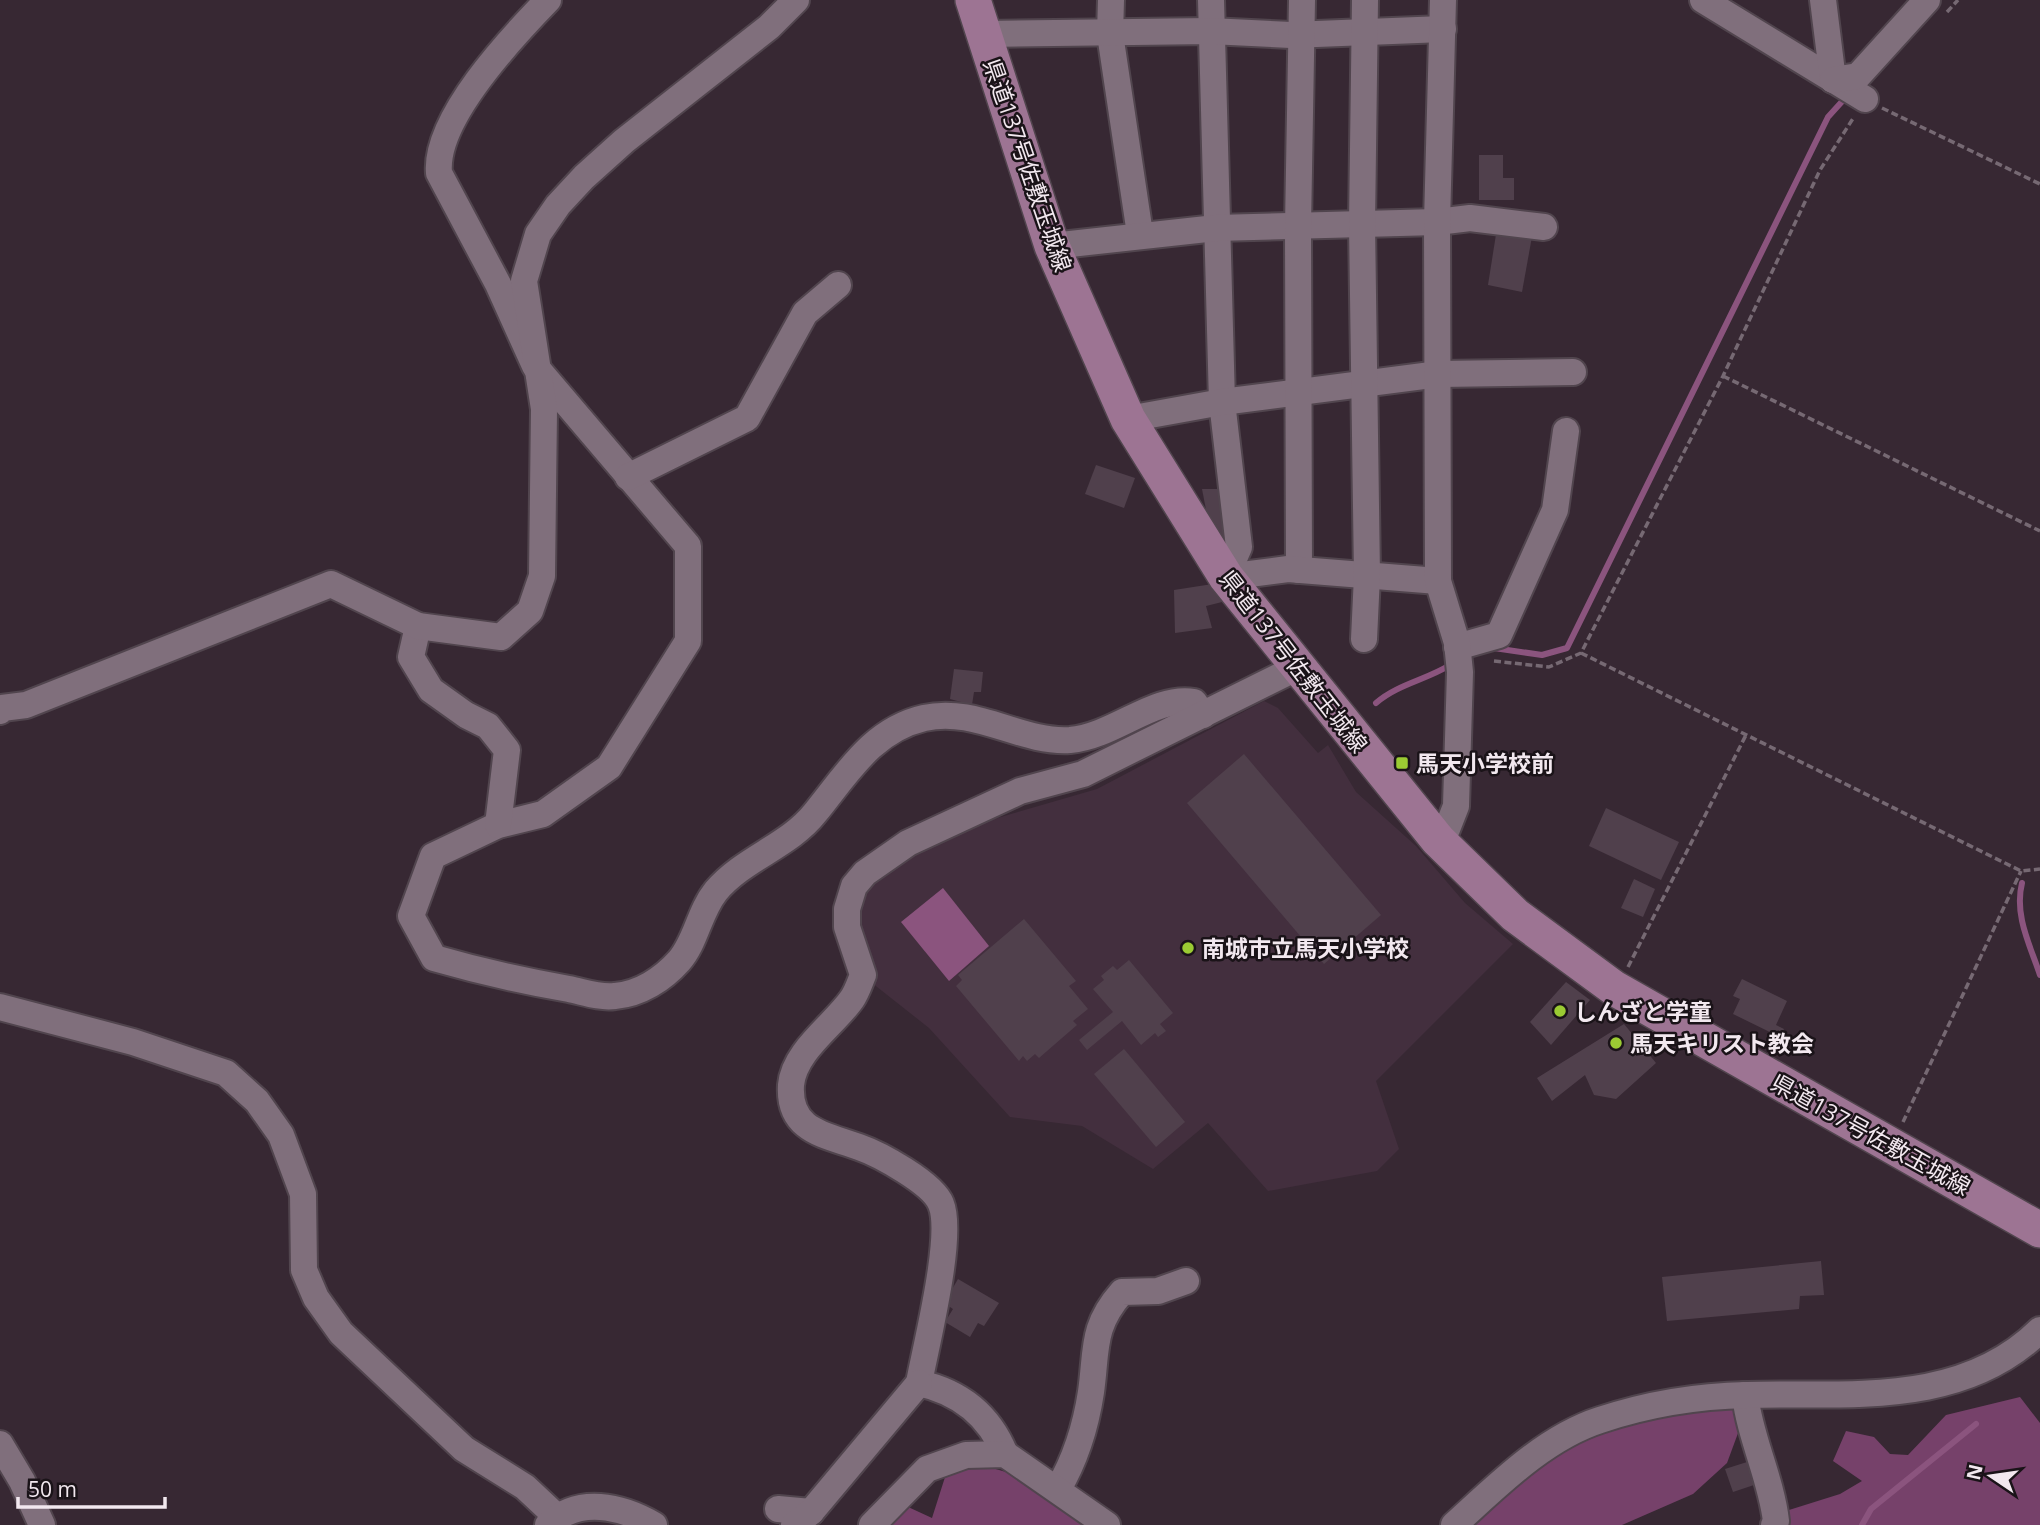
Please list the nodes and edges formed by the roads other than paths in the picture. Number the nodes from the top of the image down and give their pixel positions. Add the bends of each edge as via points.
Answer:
1 (548, 0) edge
2 (796, 0) edge
3 (974, 0) edge
4 (1111, 0) edge
5 (1211, 0) edge
6 (1302, 0) edge
7 (1365, 0) edge
8 (1443, 0) edge
9 (1703, 0) edge
10 (1823, 0) edge
11 (1927, 0) edge
12 (1443, 29) junction
13 (1210, 31) junction
14 (1364, 32) junction
15 (984, 34) junction
16 (1110, 34) junction
17 (1302, 35) junction
18 (1833, 80) junction
19 (1865, 99) road end
20 (1437, 222) junction
21 (1362, 224) junction
22 (1298, 226) junction
23 (1216, 228) junction
24 (1544, 228) dead end
25 (1140, 234) junction
26 (1052, 246) junction
27 (838, 285) dead end
28 (535, 366) junction
29 (1573, 372) dead end
30 (1439, 374) junction
31 (1365, 385) junction
32 (1300, 393) junction
33 (1222, 402) junction
34 (1128, 419) junction
35 (1566, 431) dead end
36 (628, 477) junction
37 (1299, 570) junction
38 (1367, 576) junction
39 (1226, 577) junction
40 (1438, 581) junction
41 (418, 626) junction
42 (1364, 639) dead end
43 (1458, 659) junction
44 (1296, 668) junction
45 (1, 708) edge
46 (1203, 715) junction
47 (498, 825) junction
48 (1438, 840) junction
49 (0, 1007) edge
50 (2040, 1230) edge
51 (1186, 1281) dead end
52 (2040, 1330) edge
53 (919, 1383) junction
54 (1745, 1395) junction
55 (0, 1444) edge
56 (1005, 1454) junction
57 (1058, 1489) junction
58 (795, 1515) edge
59 (568, 1519) edge
60 (43, 1525) edge
61 (654, 1525) edge
62 (872, 1525) edge
63 (1107, 1525) edge
64 (1454, 1525) edge
65 (1774, 1525) edge

1 - 28 street via 495,56 444,139 438,163 444,186 498,284
2 - 28 street via 769,27 624,141 558,205 538,234 524,281
3 - 15 main road, 県道137号佐敷玉城線
4 - 16 street
5 - 13 street
6 - 17 street
7 - 14 street
8 - 12 street
9 - 18 street
10 - 18 street
11 - 18 street via 1858,76
12 - 14 street
12 - 20 street
13 - 16 street
13 - 17 street
13 - 23 street
14 - 17 street
14 - 21 street
15 - 16 street
15 - 26 main road, 県道137号佐敷玉城線
16 - 25 street
17 - 22 street
18 - 19 street
20 - 21 street
20 - 24 street via 1470,218
20 - 30 street
21 - 22 street
21 - 31 street
22 - 23 street
22 - 32 street
23 - 25 street
23 - 33 street
25 - 26 street
26 - 34 main road, 県道137号佐敷玉城線
27 - 36 street via 805,313 747,418
28 - 36 street
28 - 41 street via 544,409 542,576 530,611 501,637
29 - 30 street
30 - 31 street
30 - 40 street
31 - 32 street
31 - 38 street
32 - 33 street
32 - 37 street
33 - 34 street
33 - 39 street via 1239,547
34 - 39 main road, 県道137号佐敷玉城線
35 - 43 street via 1555,509 1499,635
36 - 47 street via 688,546 688,641 609,767 543,814
37 - 38 street
37 - 39 street
38 - 40 street
38 - 42 street
39 - 44 main road, 県道137号佐敷玉城線
40 - 43 street
41 - 45 street via 331,584 26,705
41 - 47 street via 411,657 431,690 488,726 507,750
43 - 48 street via 1456,806
44 - 46 street
44 - 48 main road, 県道137号佐敷玉城線
46 - 47 street via 1194,702 1165,703 1109,732 1057,741 952,715 925,718 888,732 867,747 810,820 716,891 682,958 667,974 642,989 617,996 500,977 434,958 411,916 433,856
46 - 53 street via 1083,774 1020,791 908,843 864,873 854,886 847,927 863,975 853,998 799,1063 791,1085 796,1114 811,1131 893,1164 940,1201 945,1220 942,1253
48 - 50 main road, 県道137号佐敷玉城線 via 1515,915 1615,988
49 - 59 street via 133,1042 226,1073 257,1101 281,1135 303,1194 304,1270 316,1298 341,1333 464,1449
51 - 57 street via 1158,1292 1122,1292 1114,1301 1093,1347 1085,1423
52 - 54 street via 1980,1371 1942,1385 1900,1392
53 - 56 street via 958,1397 984,1417
53 - 58 street
54 - 64 street via 1677,1399 1579,1429 1534,1457
54 - 65 street via 1774,1505
55 - 60 street
56 - 57 street
56 - 62 street via 966,1455 927,1469
57 - 63 street
59 - 61 street via 628,1511

